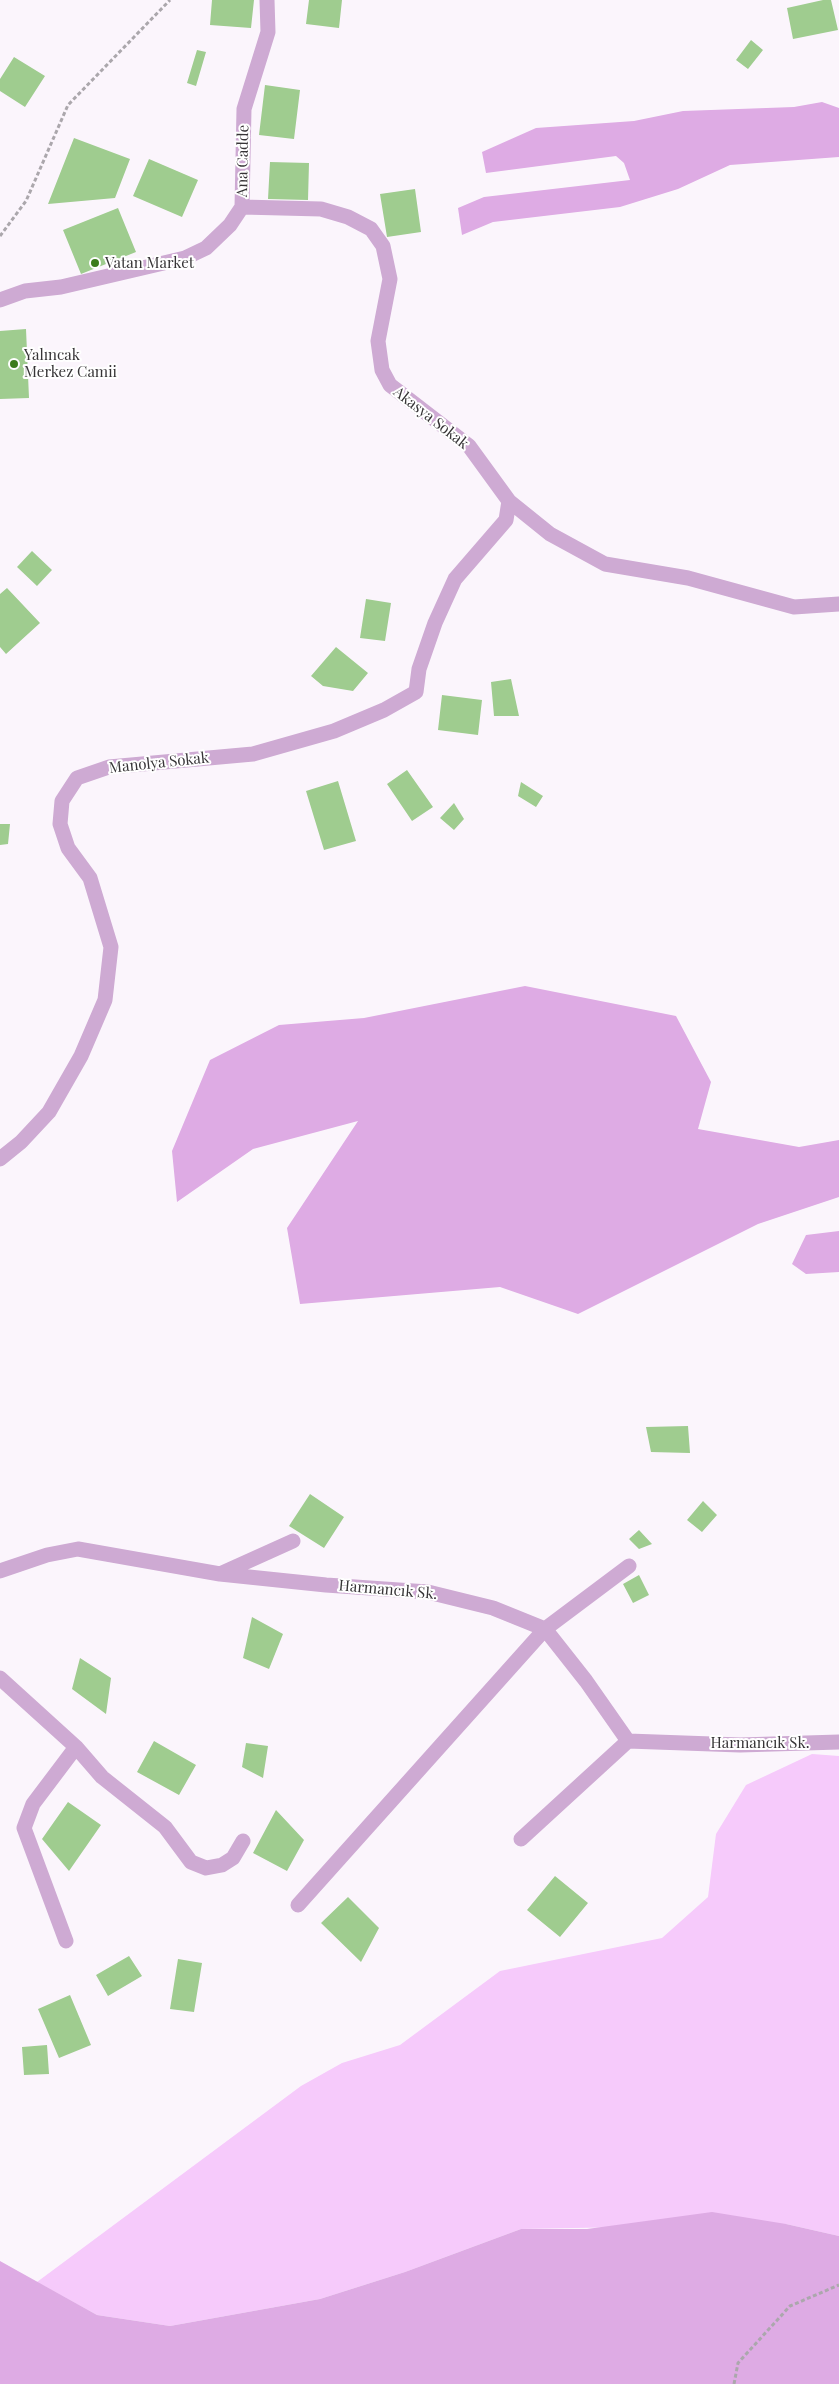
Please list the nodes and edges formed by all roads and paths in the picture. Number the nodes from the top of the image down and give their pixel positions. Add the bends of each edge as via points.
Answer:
1 (170, 0) edge
2 (267, 0) edge
3 (242, 207) junction
4 (0, 236) edge
5 (0, 300) edge
6 (509, 501) junction
7 (839, 604) edge
8 (0, 1159) edge
9 (293, 1541) dead end
10 (630, 1566) dead end
11 (0, 1572) edge
12 (220, 1574) junction
13 (546, 1629) junction
14 (0, 1678) edge
15 (628, 1741) junction
16 (839, 1742) edge
17 (76, 1747) junction
18 (521, 1839) dead end
19 (242, 1841) dead end
20 (298, 1905) dead end
21 (66, 1941) dead end
22 (839, 2285) edge
23 (734, 2384) edge

1 - 4 path via 68,105 26,201
2 - 3 street, Ana Cadde via 268,32 244,109
3 - 5 street, Ana Cadde via 230,225 206,248 184,258 62,287 25,291
3 - 6 street, Akasya Sokak via 320,209 348,217 371,229 383,246 390,279 378,341 382,370 390,385 469,446
6 - 7 street, Akasya Sokak via 550,534 604,564 688,578 794,607
6 - 8 street, Manolya Sokak via 506,520 455,579 419,670 416,692 384,710 334,731 253,754 109,767 77,778 62,801 60,824 68,848 90,878 111,947 105,1000 81,1056 49,1112
9 - 12 street
10 - 13 street
11 - 12 street, Harmancık Sk. via 47,1555 78,1549
12 - 13 street, Harmancık Sk. via 428,1592 493,1608
13 - 15 street
13 - 20 street
14 - 17 street
15 - 16 street, Harmancık Sk. via 740,1745
15 - 18 street
17 - 19 street via 102,1777 165,1827 191,1862 206,1868 222,1865 234,1858
17 - 21 street via 33,1804 24,1828
22 - 23 path via 790,2306 738,2363

